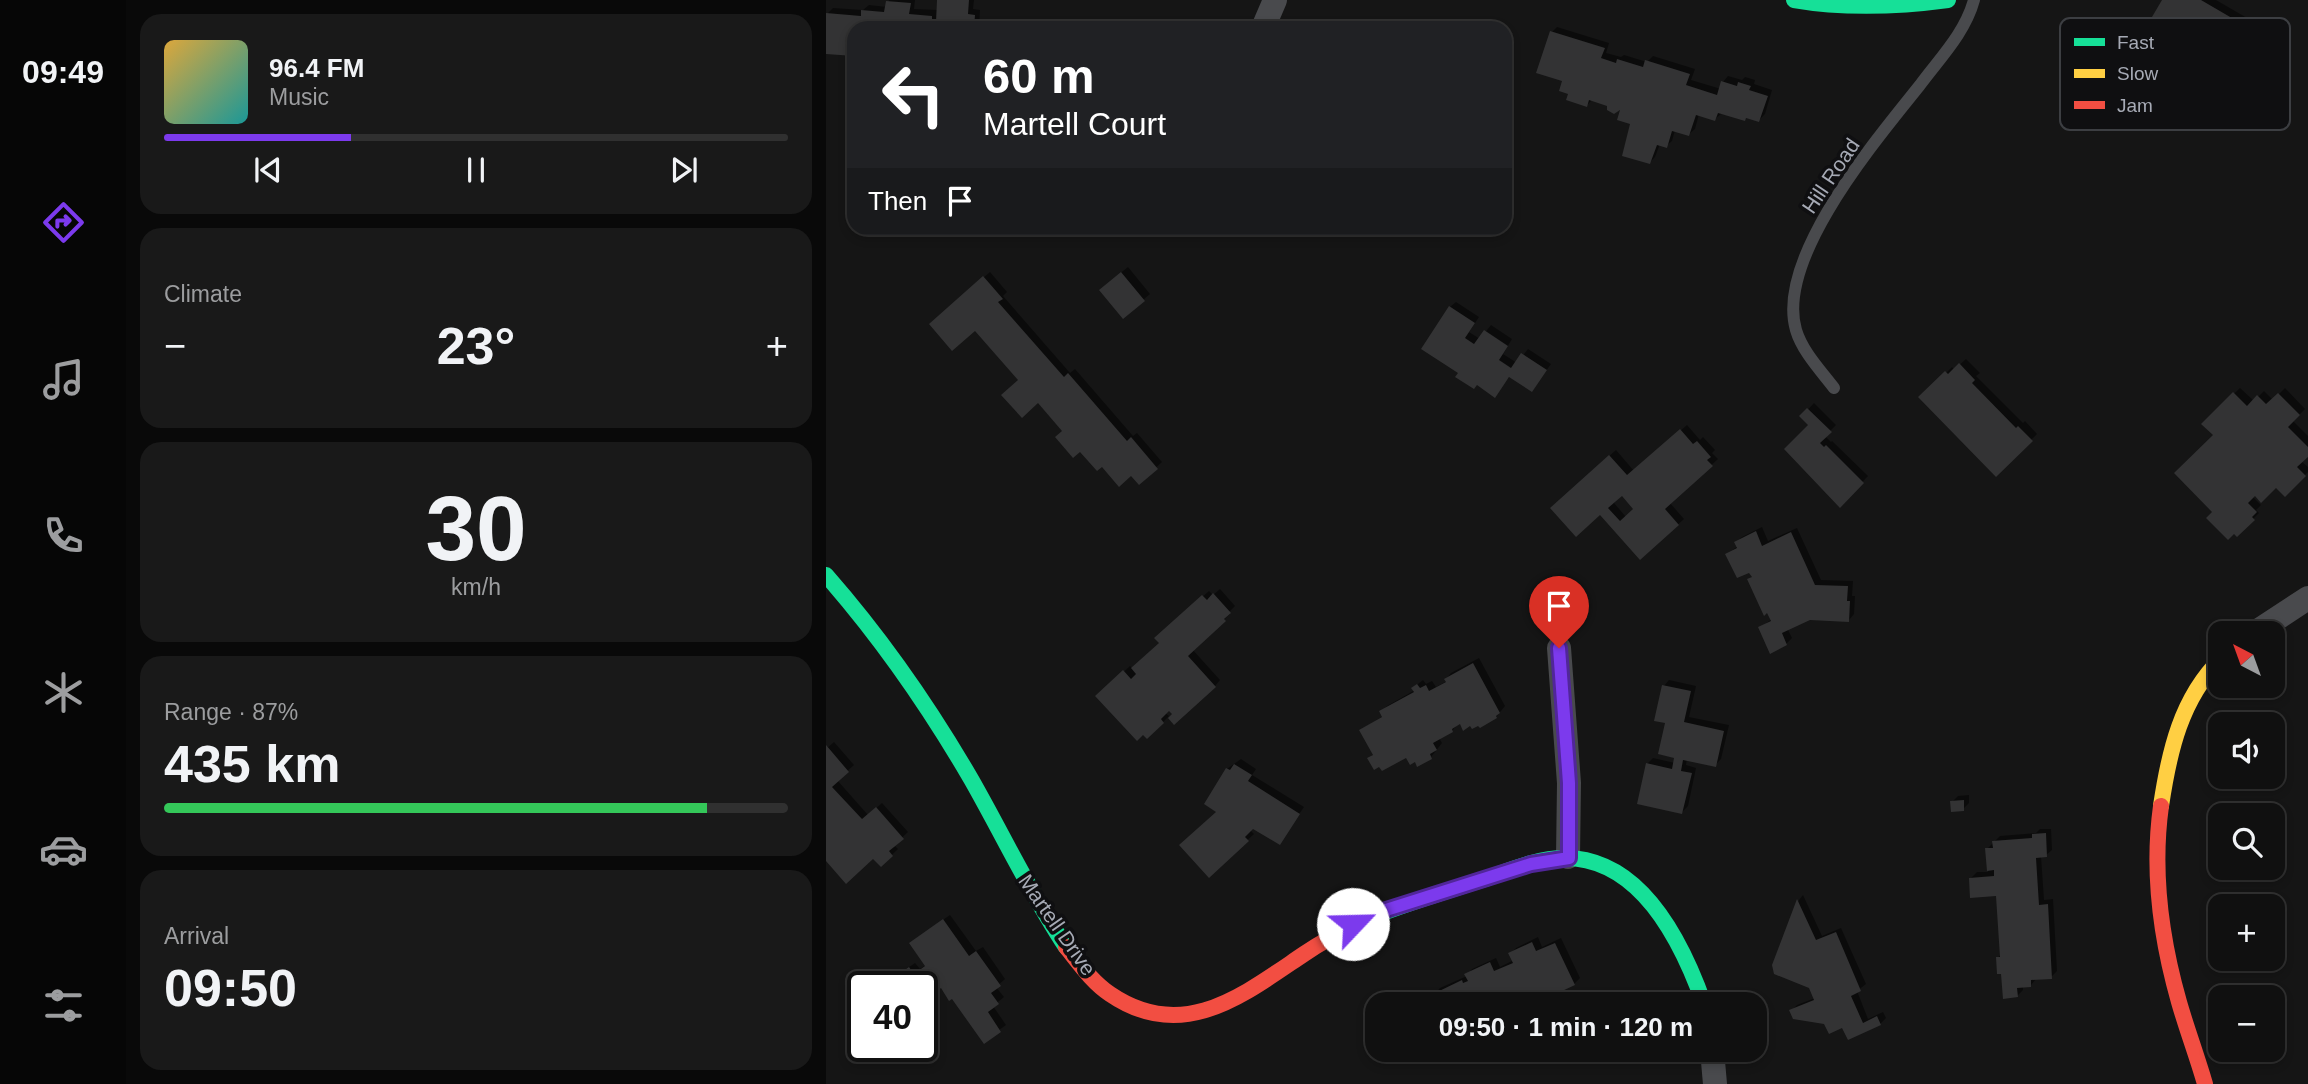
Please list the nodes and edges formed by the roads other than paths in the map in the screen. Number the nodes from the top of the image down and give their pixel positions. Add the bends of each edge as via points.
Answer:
1 (1275, 0) edge
2 (1794, 0) edge
3 (1948, 0) edge
4 (1974, 0) edge
5 (1267, 21) edge
6 (1834, 388) dead end
7 (826, 575) edge
8 (2308, 598) edge
9 (2273, 621) edge
10 (1559, 648) dead end
11 (2208, 673) edge
12 (1569, 858) junction
13 (1700, 992) edge
14 (1713, 1062) edge
15 (1715, 1084) edge
16 (2205, 1084) edge

1 - 5 street
2 - 3 street via 1888,8
4 - 6 lane, Hill Road via 1961,31 1839,194 1797,275 1796,331
7 - 12 street, Martell Drive via 926,703 1019,870 1076,960 1127,1005 1146,1012 1184,1015 1226,1006 1325,940 1386,910 1531,864
8 - 9 street
10 - 12 street via 1569,783
11 - 16 street via 2190,696 2181,718 2158,813 2164,937
12 - 13 street, Martell Drive via 1615,872 1637,889 1656,909 1688,960
14 - 15 street

